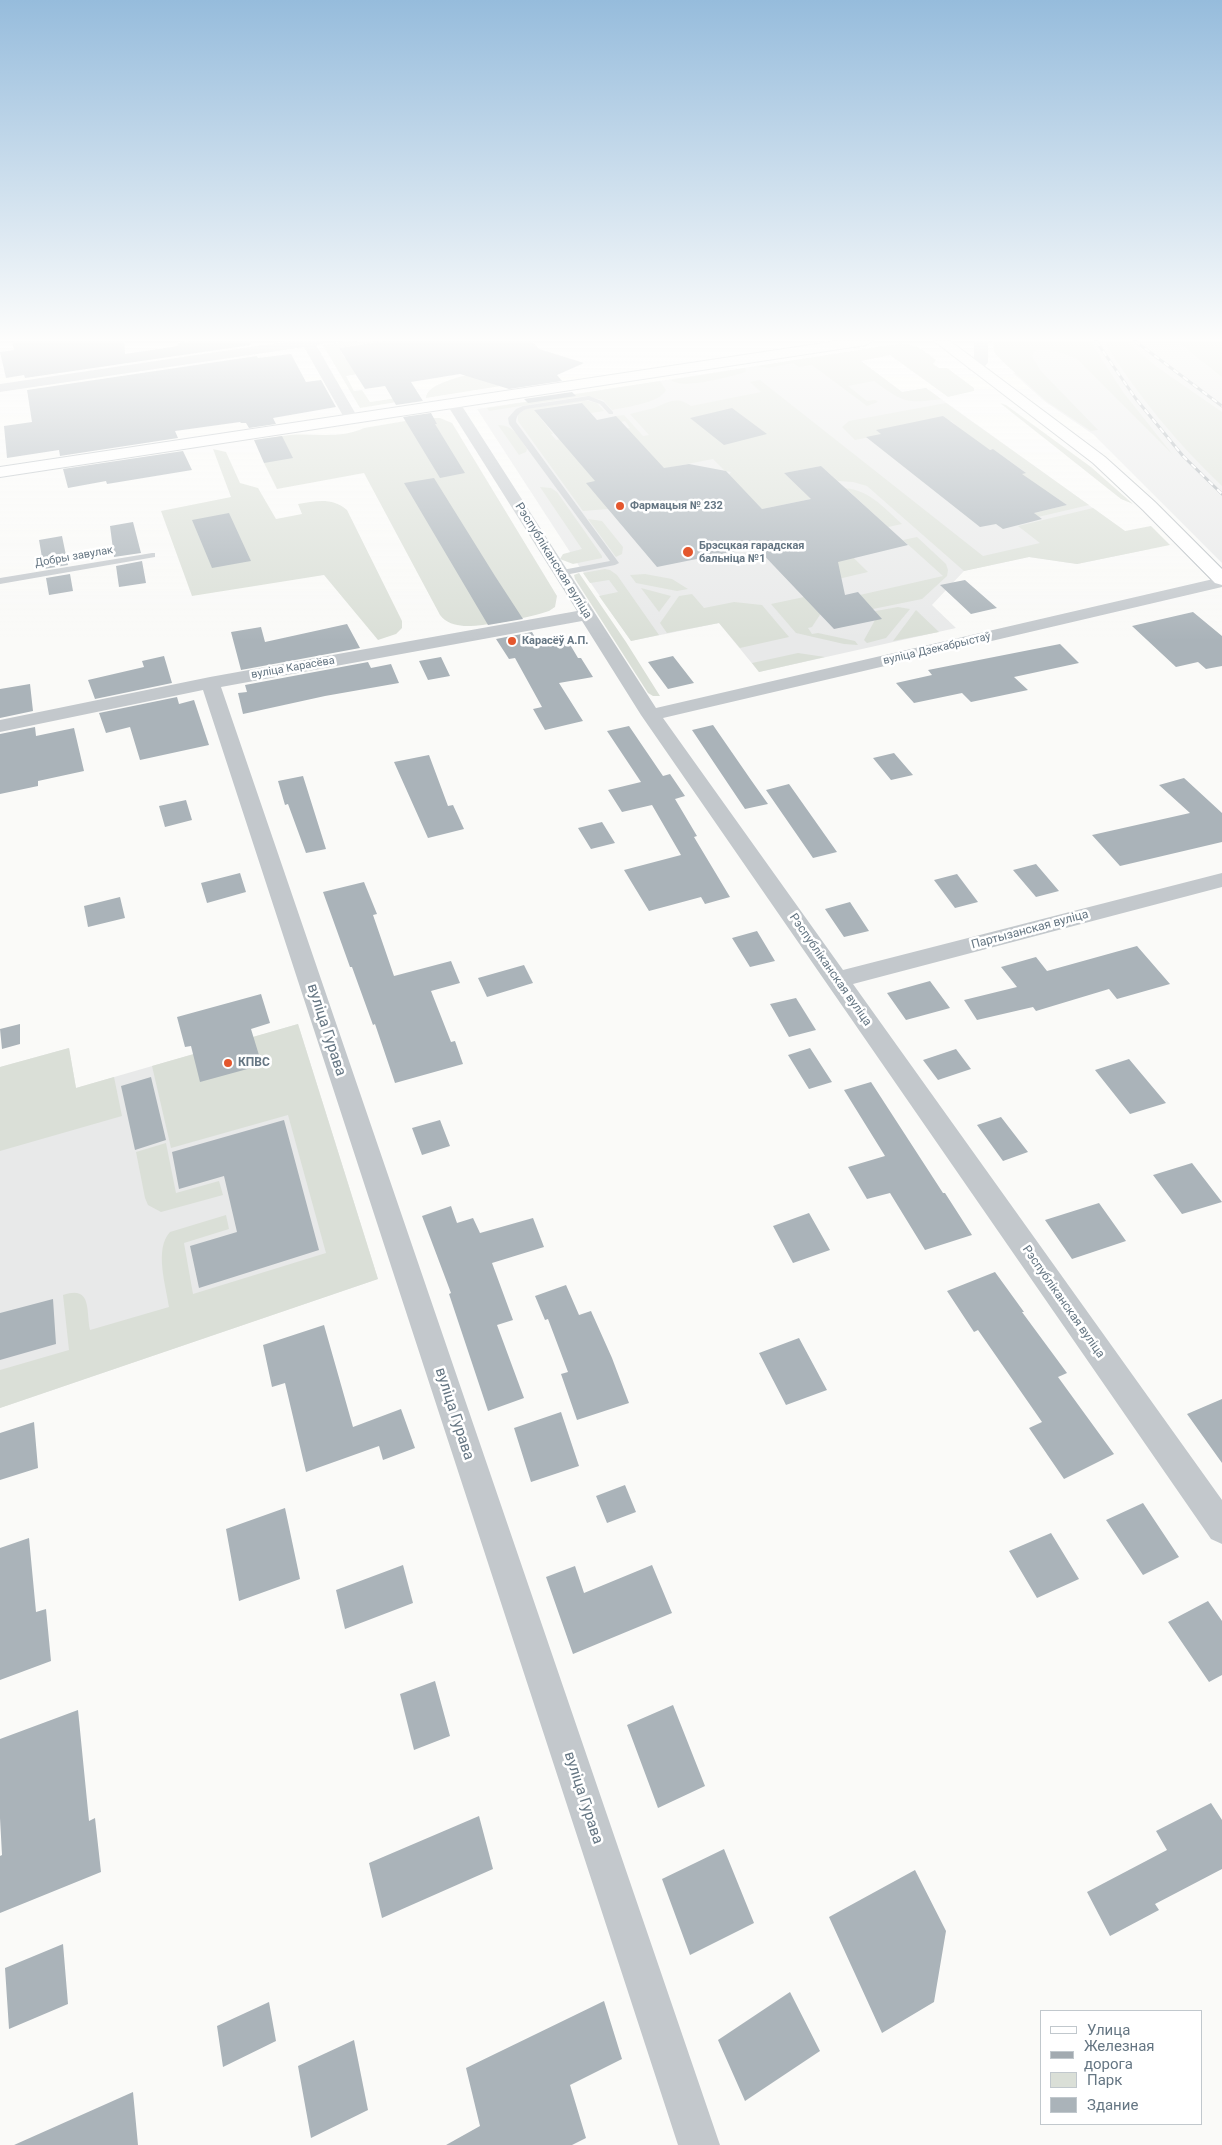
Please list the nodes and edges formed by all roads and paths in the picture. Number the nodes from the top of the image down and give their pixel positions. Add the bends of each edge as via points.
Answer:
1 (201, 441) edge
2 (477, 441) edge
3 (526, 441) edge
4 (1075, 441) edge
5 (0, 472) edge
6 (152, 555) dead end
7 (560, 573) junction
8 (1222, 580) edge
9 (0, 581) edge
10 (586, 615) junction
11 (210, 683) junction
12 (651, 715) junction
13 (0, 726) edge
14 (1222, 880) edge
15 (837, 980) junction
16 (1222, 1528) edge
17 (699, 2145) edge

1 - 5 main road
2 - 7 street, Рэспубліканская вуліца
3 - 7 lane via 615,563
4 - 8 main road via 1149,506
6 - 9 lane, Добры завулак
7 - 10 street, Рэспубліканская вуліца
8 - 12 street, вуліца Дзекабрыстаў
10 - 11 street, вуліца Карасёва
10 - 12 street, Рэспубліканская вуліца
11 - 13 street, вуліца Карасёва
11 - 17 street, вуліца Гурава
12 - 15 street, Рэспубліканская вуліца
14 - 15 street, Партызанская вуліца
15 - 16 street, Рэспубліканская вуліца

